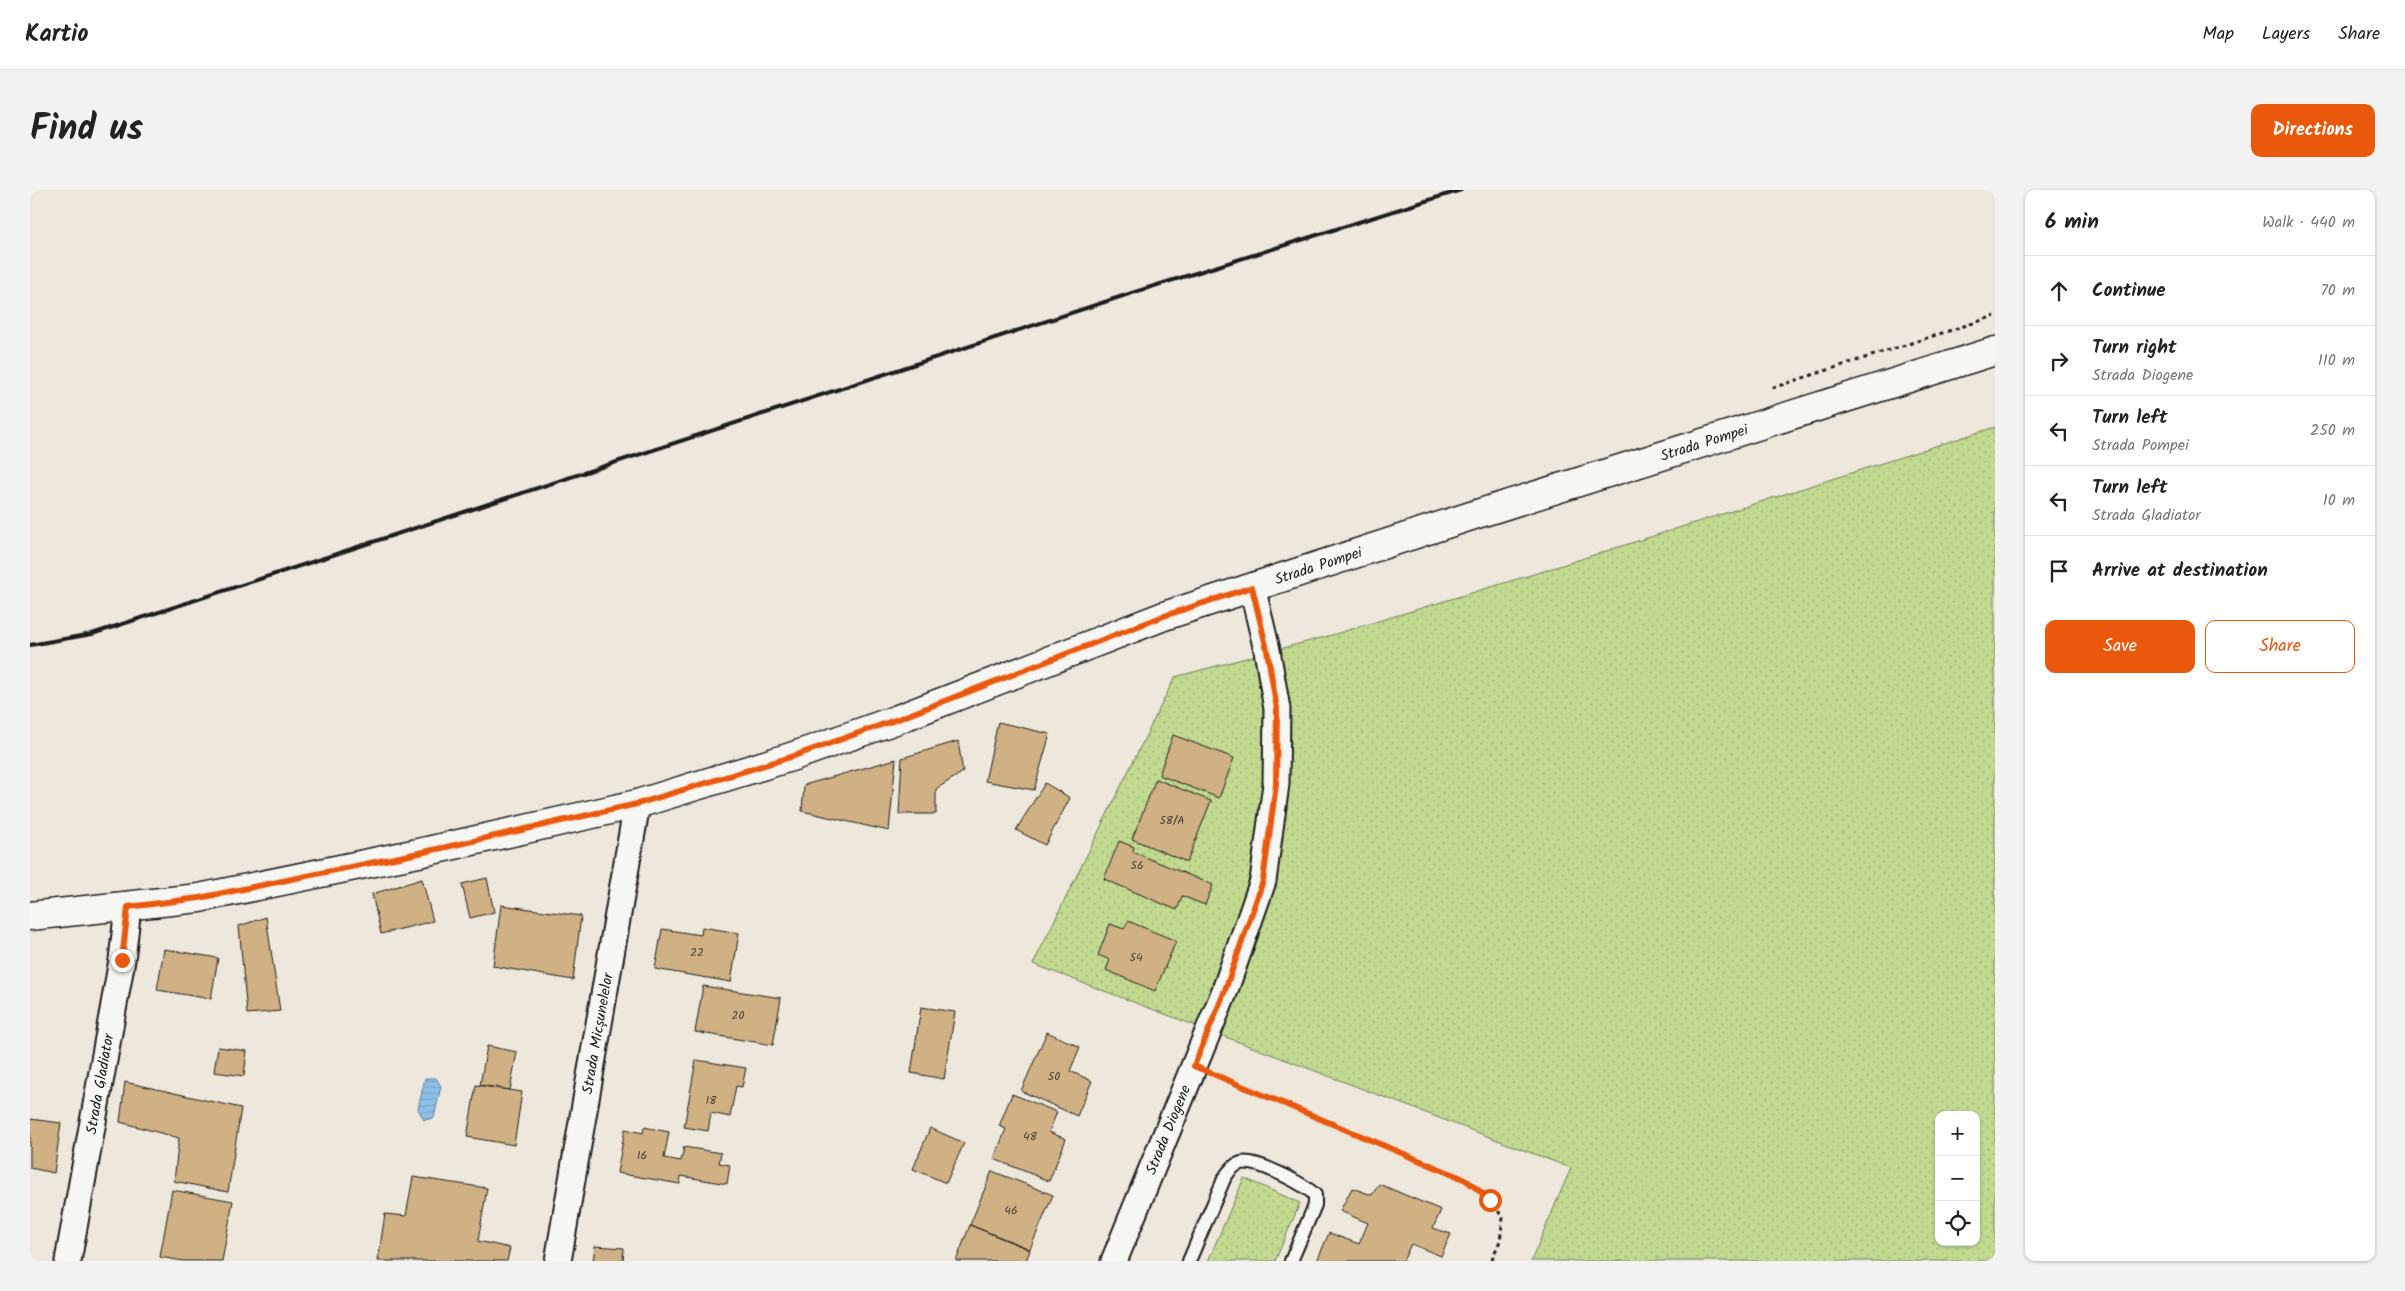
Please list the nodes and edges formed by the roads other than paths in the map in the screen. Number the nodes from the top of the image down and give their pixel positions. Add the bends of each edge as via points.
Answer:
1 (1995, 352) edge
2 (1252, 587) junction
3 (637, 804) junction
4 (128, 907) junction
5 (30, 916) edge
6 (68, 1261) edge
7 (558, 1261) edge
8 (1114, 1261) edge
9 (1189, 1261) edge
10 (1291, 1261) edge

1 - 2 main road, Strada Pompei
2 - 3 main road, Strada Pompei via 1164,616 794,756
2 - 8 street, Strada Diogene via 1277,709 1276,784 1263,881 1224,993
3 - 4 main road, Strada Pompei via 209,896
3 - 7 street, Strada Micșunelelor
4 - 5 main road, Strada Pompei
4 - 6 street, Strada Gladiator via 122,960
9 - 10 lane via 1224,1178 1232,1168 1242,1163 1254,1163 1307,1187 1315,1195 1315,1205

